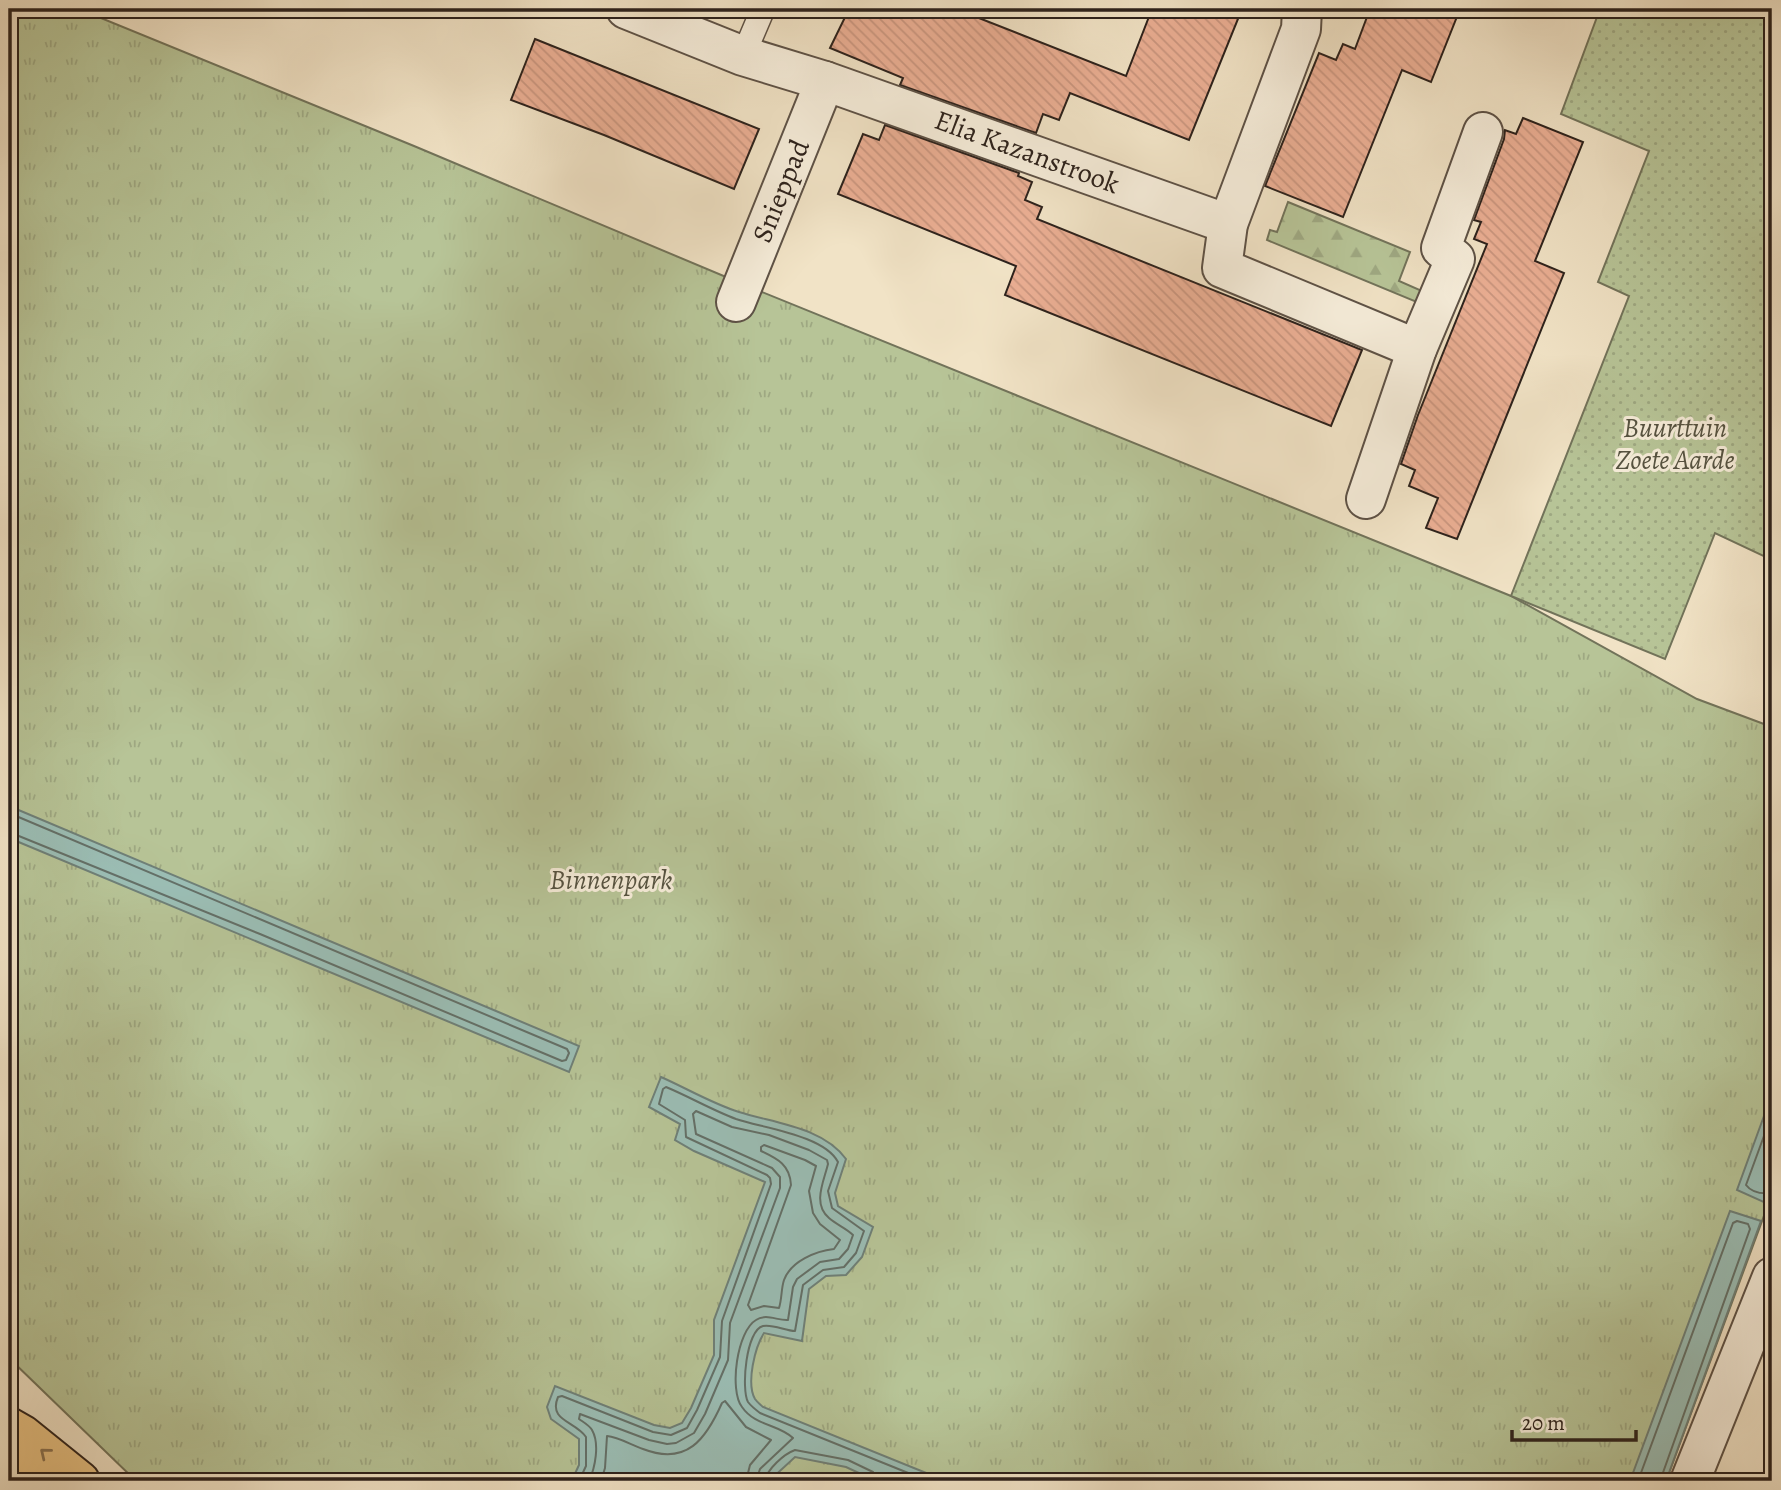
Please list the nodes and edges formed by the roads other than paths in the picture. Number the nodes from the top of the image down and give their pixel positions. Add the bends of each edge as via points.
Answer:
1 (626, 9) edge
2 (763, 9) edge
3 (1302, 9) edge
4 (743, 56) junction
5 (825, 81) junction
6 (1483, 132) dead end
7 (1228, 224) junction
8 (736, 302) dead end
9 (1417, 349) junction
10 (1366, 499) dead end
11 (1772, 1277) edge
12 (9, 1427) edge
13 (9, 1467) edge
14 (25, 1481) edge
15 (80, 1481) edge
16 (1690, 1481) edge

1 - 4 street, Elia Kazanstrook
2 - 4 lane
3 - 7 street via 1301,29
4 - 5 street, Elia Kazanstrook
5 - 7 street, Elia Kazanstrook
5 - 8 street, Snieppad
6 - 9 street via 1441,248 1455,260
7 - 9 street via 1222,268
9 - 10 street
11 - 16 street
15 -> 12 main road
13 - 14 main road

